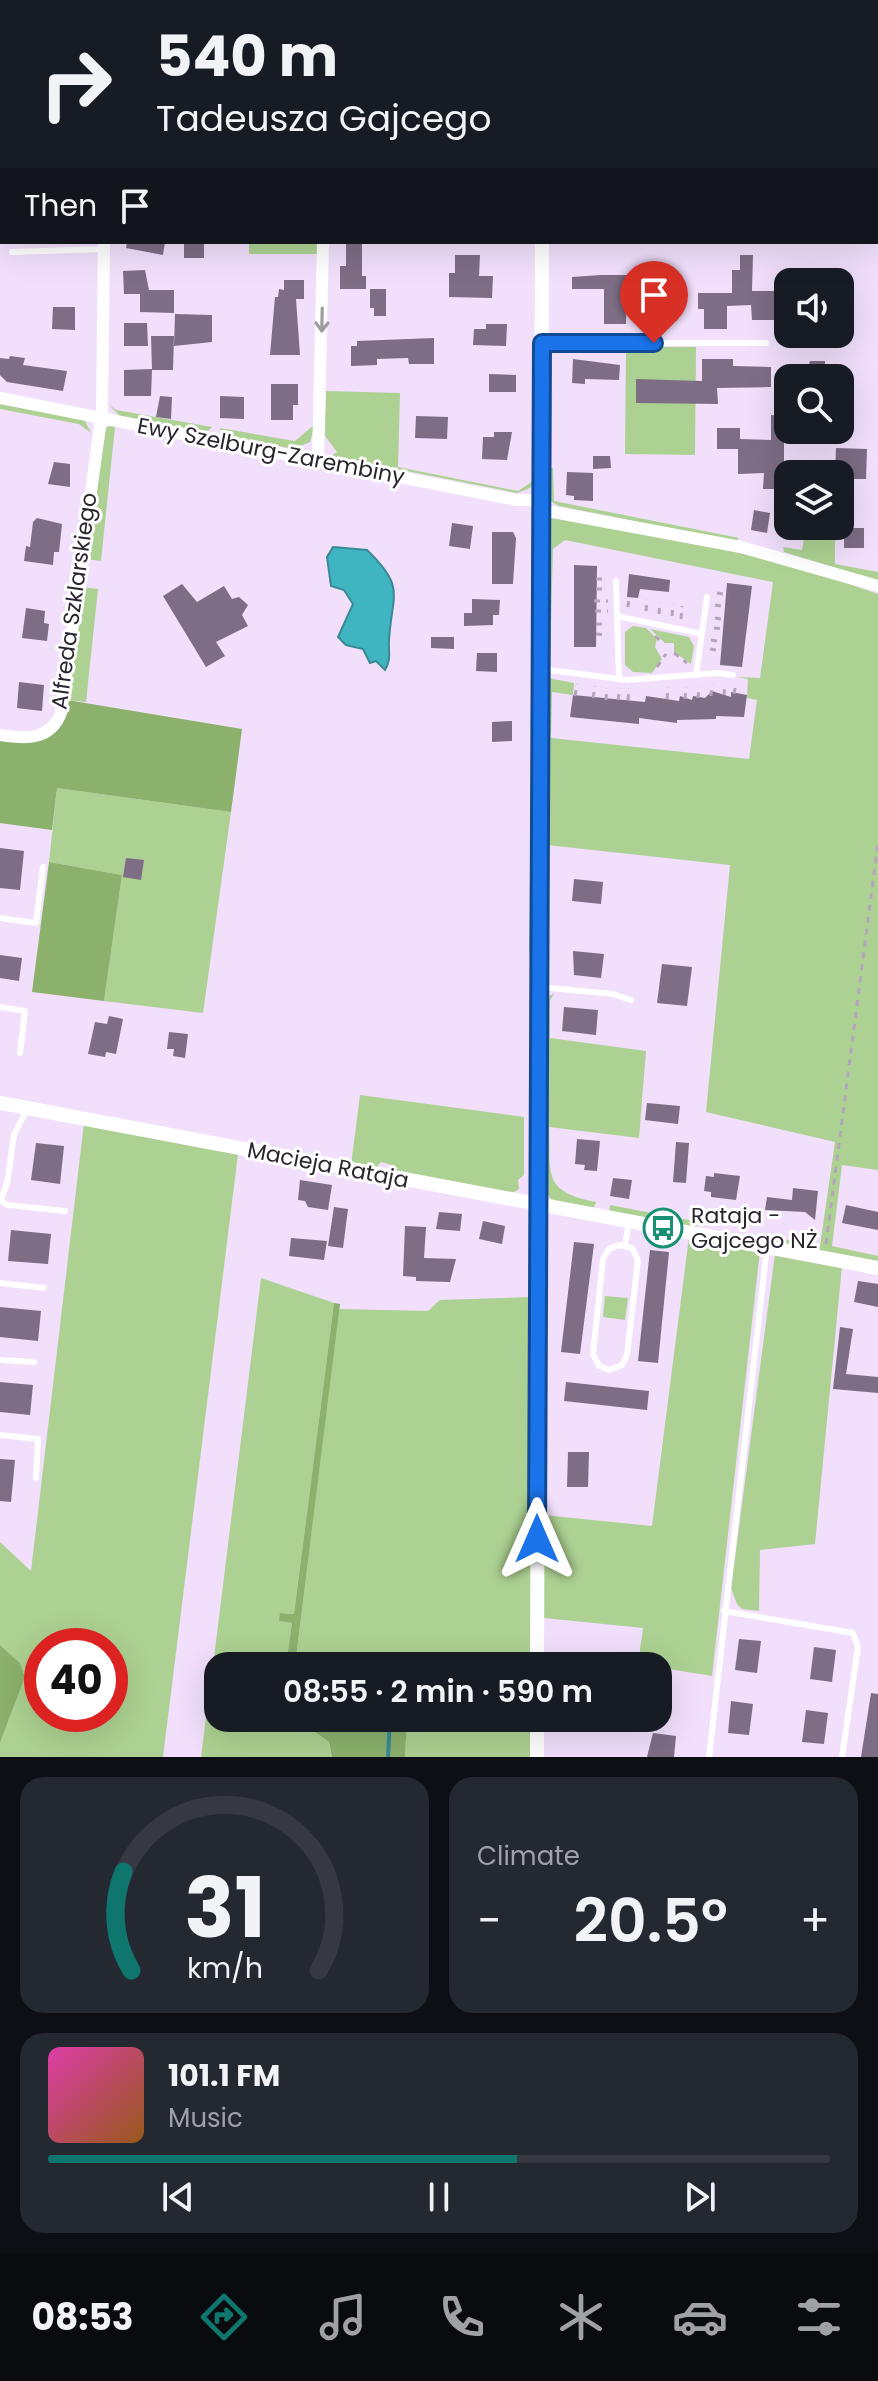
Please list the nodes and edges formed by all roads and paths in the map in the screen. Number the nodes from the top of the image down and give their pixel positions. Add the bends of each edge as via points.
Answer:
1 (323, 244) edge
2 (542, 244) edge
3 (104, 246) edge
4 (12, 252) dead end
5 (542, 343) junction
6 (766, 343) dead end
7 (0, 398) edge
8 (101, 417) junction
9 (318, 460) junction
10 (542, 505) junction
11 (616, 581) dead end
12 (878, 586) edge
13 (596, 589) dead end
14 (611, 589) dead end
15 (629, 596) dead end
16 (707, 597) dead end
17 (647, 599) dead end
18 (594, 601) dead end
19 (611, 601) dead end
20 (660, 602) dead end
21 (673, 604) dead end
22 (713, 605) dead end
23 (682, 606) dead end
24 (727, 607) dead end
25 (628, 610) dead end
26 (595, 611) dead end
27 (614, 614) junction
28 (646, 614) dead end
29 (658, 617) dead end
30 (711, 617) dead end
31 (671, 619) dead end
32 (727, 620) dead end
33 (680, 621) dead end
34 (596, 624) dead end
35 (612, 624) dead end
36 (710, 627) dead end
37 (726, 629) dead end
38 (596, 634) dead end
39 (702, 634) junction
40 (612, 635) dead end
41 (708, 639) dead end
42 (723, 642) dead end
43 (707, 649) dead end
44 (722, 651) dead end
45 (674, 653) dead end
46 (541, 669) junction
47 (733, 675) dead end
48 (697, 676) junction
49 (726, 680) dead end
50 (713, 681) dead end
51 (577, 682) dead end
52 (620, 683) junction
53 (687, 683) dead end
54 (595, 684) dead end
55 (669, 685) dead end
56 (607, 686) dead end
57 (629, 688) dead end
58 (724, 695) dead end
59 (575, 696) dead end
60 (711, 696) dead end
61 (593, 698) dead end
62 (698, 698) dead end
63 (667, 699) dead end
64 (685, 699) dead end
65 (606, 700) dead end
66 (618, 700) dead end
67 (628, 700) dead end
68 (0, 735) edge
69 (878, 843) edge
70 (43, 867) dead end
71 (0, 918) edge
72 (539, 987) junction
73 (631, 1000) dead end
74 (0, 1007) edge
75 (20, 1053) dead end
76 (0, 1103) edge
77 (28, 1107) junction
78 (0, 1200) edge
79 (537, 1205) junction
80 (65, 1211) dead end
81 (629, 1222) junction
82 (625, 1245) junction
83 (767, 1247) junction
84 (824, 1258) junction
85 (878, 1268) edge
86 (0, 1283) edge
87 (44, 1288) dead end
88 (0, 1360) edge
89 (34, 1362) dead end
90 (0, 1435) edge
91 (36, 1478) dead end
92 (724, 1611) junction
93 (537, 1652) edge
94 (537, 1732) edge
95 (537, 1757) edge
96 (709, 1757) edge
97 (842, 1757) edge

1 -> 9 street
2 - 5 street
3 - 4 lane
3 - 8 street
5 - 6 lane
5 - 10 street
7 - 8 street, Ewy Szelburg-Zarembiny
8 - 9 street, Ewy Szelburg-Zarembiny
8 - 68 street, Alfreda Szklarskiego via 61,713 41,736
9 - 10 street, Ewy Szelburg-Zarembiny
10 - 12 street, Ewy Szelburg-Zarembiny via 741,547
10 - 46 street
11 - 27 lane
13 - 14 path
15 - 25 path
16 - 39 lane
17 - 28 path
18 - 19 path
20 - 29 path
21 - 31 path
22 - 24 path
23 - 33 path
26 - 27 path
27 - 39 lane
27 - 52 lane
30 - 32 path
34 - 35 path
36 - 37 path
38 - 40 path
39 - 48 lane
41 - 42 path
43 - 44 path
45 - 48 path
46 - 52 lane
46 - 72 street
47 - 48 lane
48 - 52 lane
48 - 62 path
49 - 58 path
50 - 60 path
51 - 59 path
52 - 66 path
53 - 64 path
54 - 61 path
55 - 63 path
56 - 65 path
57 - 67 path
69 - 84 path
70 - 71 lane via 36,923
72 - 73 lane
72 - 79 street
74 - 75 lane via 25,1011
76 - 77 street, Macieja Rataja
77 - 78 lane via 14,1135
77 - 79 street, Macieja Rataja
78 - 80 lane
79 - 81 street, Macieja Rataja
79 - 93 street
81 - 82 lane
81 - 83 street, Macieja Rataja
82 - 82 lane via 638,1260 627,1355 617,1368 605,1369 593,1354 603,1259 609,1249
83 - 84 street, Macieja Rataja
83 - 92 lane
84 - 85 street, Macieja Rataja
86 - 87 lane
88 - 89 lane
90 - 91 lane via 38,1439
92 - 96 lane
92 - 97 lane via 853,1633 858,1647
94 - 95 street

